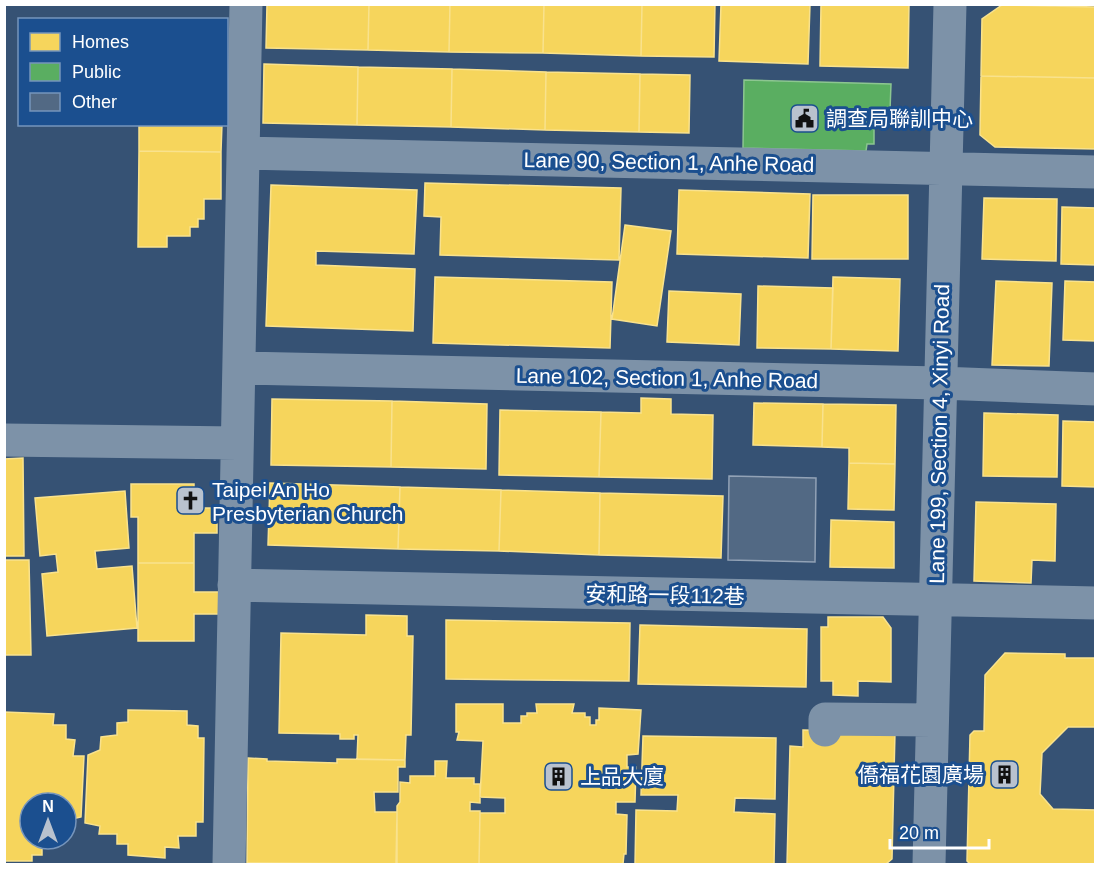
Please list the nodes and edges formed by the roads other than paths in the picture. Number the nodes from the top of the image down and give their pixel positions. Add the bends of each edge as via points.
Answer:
1 (246, 4) edge
2 (950, 4) edge
3 (243, 153) junction
4 (945, 168) junction
5 (1095, 172) edge
6 (239, 368) junction
7 (940, 383) junction
8 (1095, 389) edge
9 (4, 440) edge
10 (237, 443) junction
11 (234, 585) junction
12 (935, 600) junction
13 (1095, 603) edge
14 (932, 720) junction
15 (825, 730) dead end
16 (229, 864) edge
17 (929, 864) edge

1 - 3 lane
2 - 4 lane, Lane 199, Section 4, Xinyi Road
3 - 4 lane, Lane 90, Section 1, Anhe Road
3 - 6 lane
4 - 5 lane, Lane 90, Section 1, Anhe Road
4 - 7 lane, Lane 199, Section 4, Xinyi Road
6 - 7 lane, Lane 102, Section 1, Anhe Road
6 - 10 lane
7 - 8 lane, Lane 102, Section 1, Anhe Road
7 - 12 lane, Lane 199, Section 4, Xinyi Road
9 - 10 lane
10 - 11 lane
11 - 12 lane, 安和路一段112巷
11 - 16 lane
12 - 13 lane, 安和路一段112巷
12 - 14 lane, Lane 199, Section 4, Xinyi Road
14 - 15 lane via 825,719
14 - 17 lane, Lane 199, Section 4, Xinyi Road

